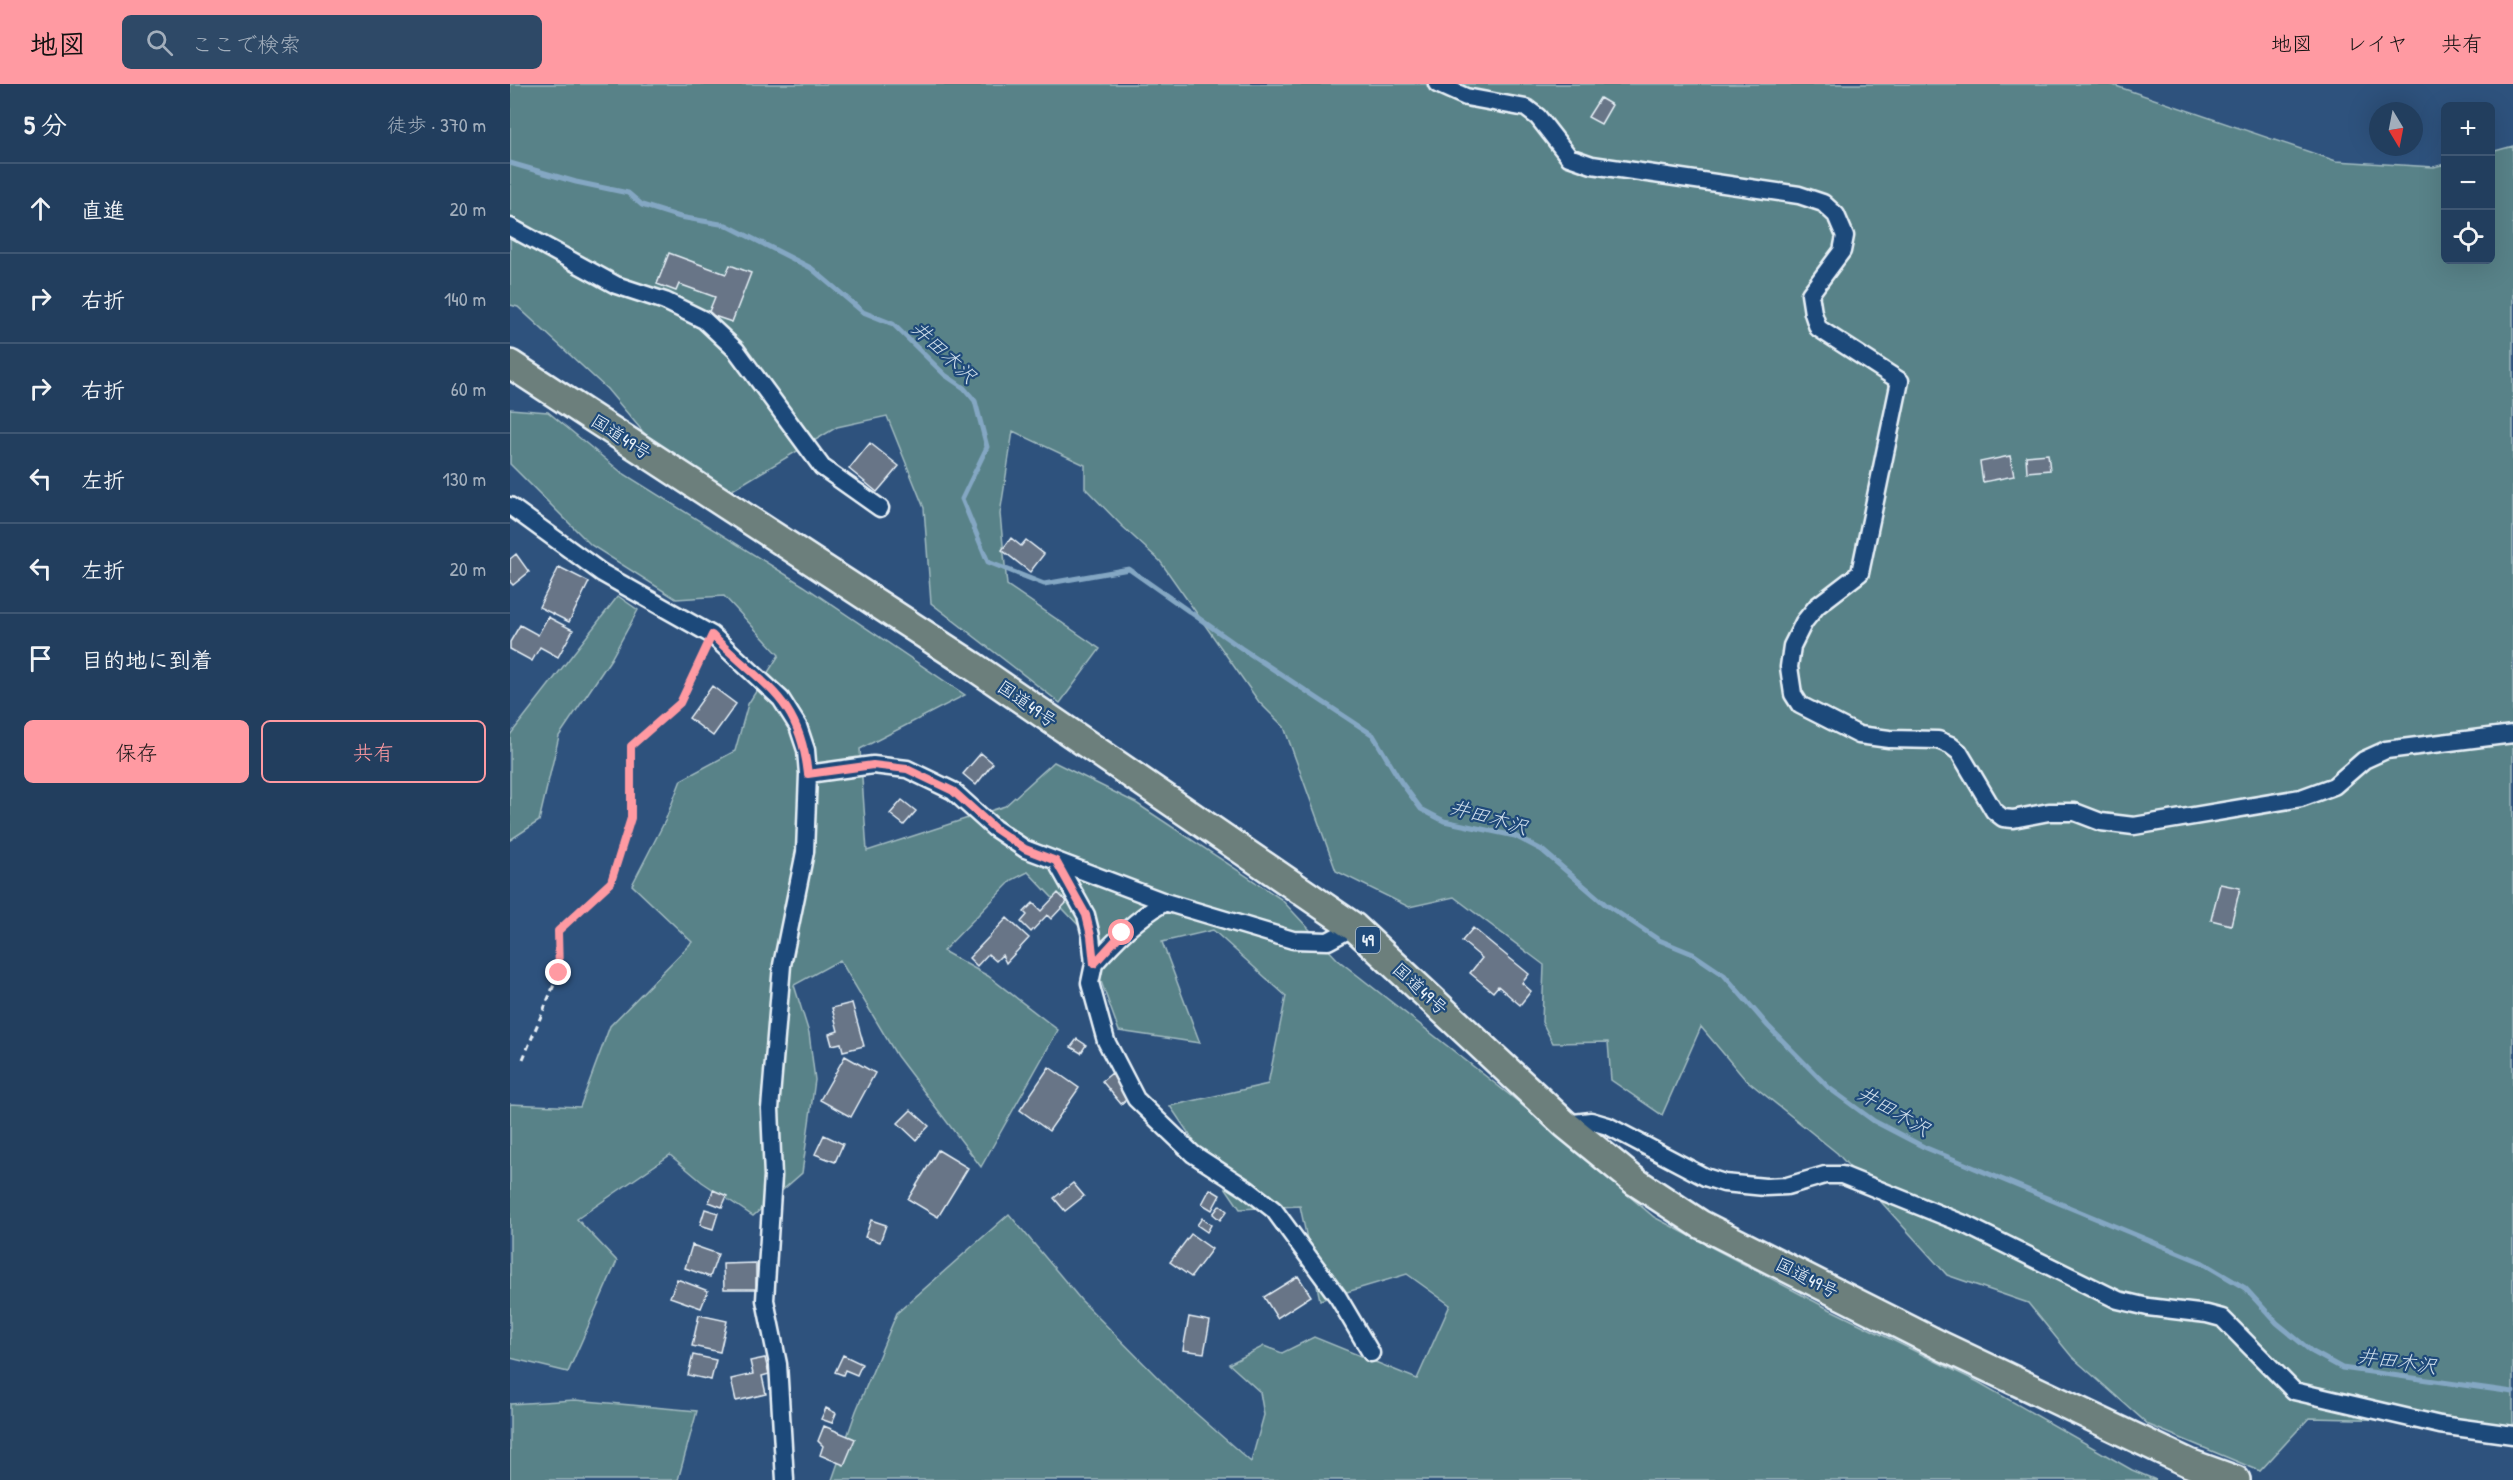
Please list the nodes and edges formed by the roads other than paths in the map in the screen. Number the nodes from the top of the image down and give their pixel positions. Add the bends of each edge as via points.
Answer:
1 (1437, 84) edge
2 (510, 227) edge
3 (510, 364) edge
4 (510, 506) edge
5 (880, 508) dead end
6 (2513, 734) edge
7 (808, 774) junction
8 (1056, 861) junction
9 (1165, 902) junction
10 (1354, 927) junction
11 (1094, 964) junction
12 (1565, 1124) junction
13 (1371, 1353) dead end
14 (2513, 1436) edge
15 (785, 1480) edge
16 (2236, 1480) edge

1 - 6 street via 1467,97 1526,108 1538,117 1569,157 1592,165 1799,195 1823,204 1836,215 1845,236 1842,251 1810,294 1818,328 1900,381 1860,573 1817,606 1792,646 1789,668 1793,694 1800,705 1859,735 1938,740 1950,745 1959,752 1994,811 2003,818 2075,812 2101,822 2134,826 2301,798 2334,786 2364,760 2386,750
2 - 5 street via 616,285 665,301 704,320 736,350 822,467
3 - 10 highway, 国道49号 / 49 via 973,666
4 - 7 street via 602,573 712,635 781,699 798,726
7 - 8 street via 873,765 907,769 953,791 994,828 1025,849
7 - 15 street via 805,852 782,965 770,1109 773,1176 765,1300 778,1364
8 - 9 street
8 - 11 street via 1086,915
9 - 10 street via 1293,940 1328,941
9 - 11 street via 1122,933
10 - 12 highway, 国道49号 / 49
11 - 13 street via 1090,983 1106,1041 1137,1099 1193,1154 1274,1210 1338,1297
12 - 14 street via 1591,1121 1608,1126 1724,1183 1787,1186 1825,1175 1842,1175 1964,1224 2118,1300 2222,1318 2295,1391 2440,1425
12 - 16 highway, 国道49号 / 49 via 1636,1182 1700,1224 1965,1358 2189,1464

